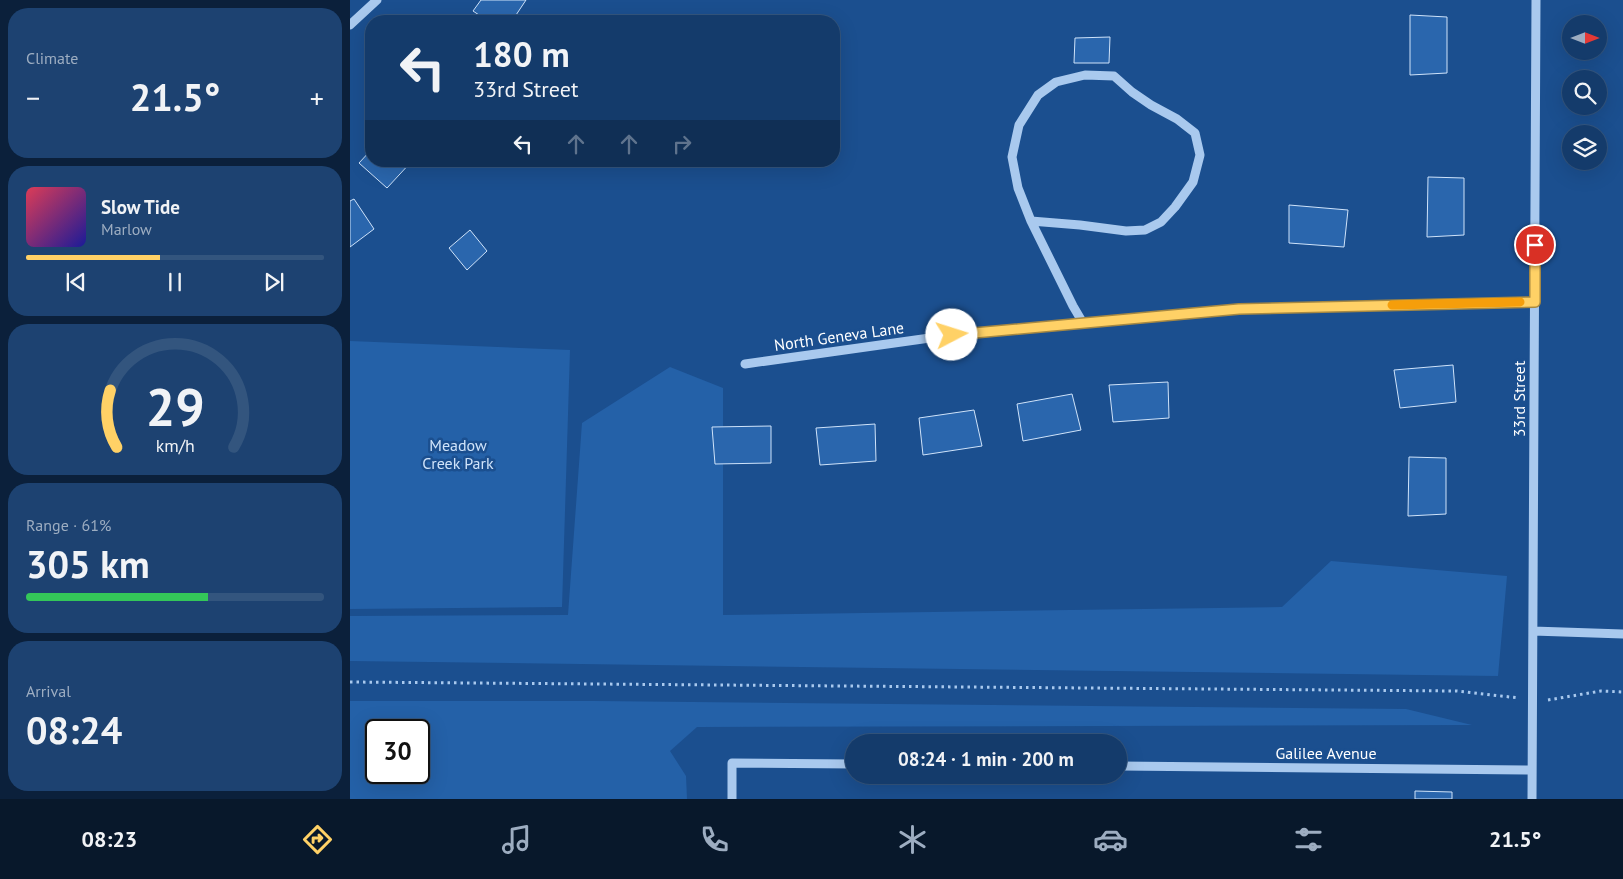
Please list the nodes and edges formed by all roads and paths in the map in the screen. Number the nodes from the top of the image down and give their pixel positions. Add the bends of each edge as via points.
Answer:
1 (377, 0) edge
2 (1536, 0) edge
3 (350, 25) edge
4 (1031, 221) junction
5 (1535, 302) junction
6 (1083, 323) junction
7 (746, 364) dead end
8 (1533, 630) junction
9 (1623, 634) edge
10 (350, 682) edge
11 (1623, 692) edge
12 (1506, 697) dead end
13 (1552, 700) dead end
14 (845, 764) edge
15 (1127, 766) edge
16 (1532, 770) junction
17 (732, 799) edge
18 (1532, 799) edge

1 - 3 street
2 - 5 street, 33rd Street
4 - 4 street via 1018,188 1012,157 1019,125 1038,95 1056,82 1085,75 1114,76 1132,92 1195,133 1200,154 1193,182 1161,222 1145,230 1126,231
4 - 6 street
5 - 6 street, North Geneva Lane via 1239,309
5 - 8 street, 33rd Street
6 - 7 street, North Geneva Lane via 952,335
8 - 9 street
8 - 16 street, 33rd Street
10 - 12 path via 1457,691
11 - 13 path via 1601,691
14 - 17 street via 732,763
15 - 16 street, Galilee Avenue
16 - 18 street, 33rd Street

